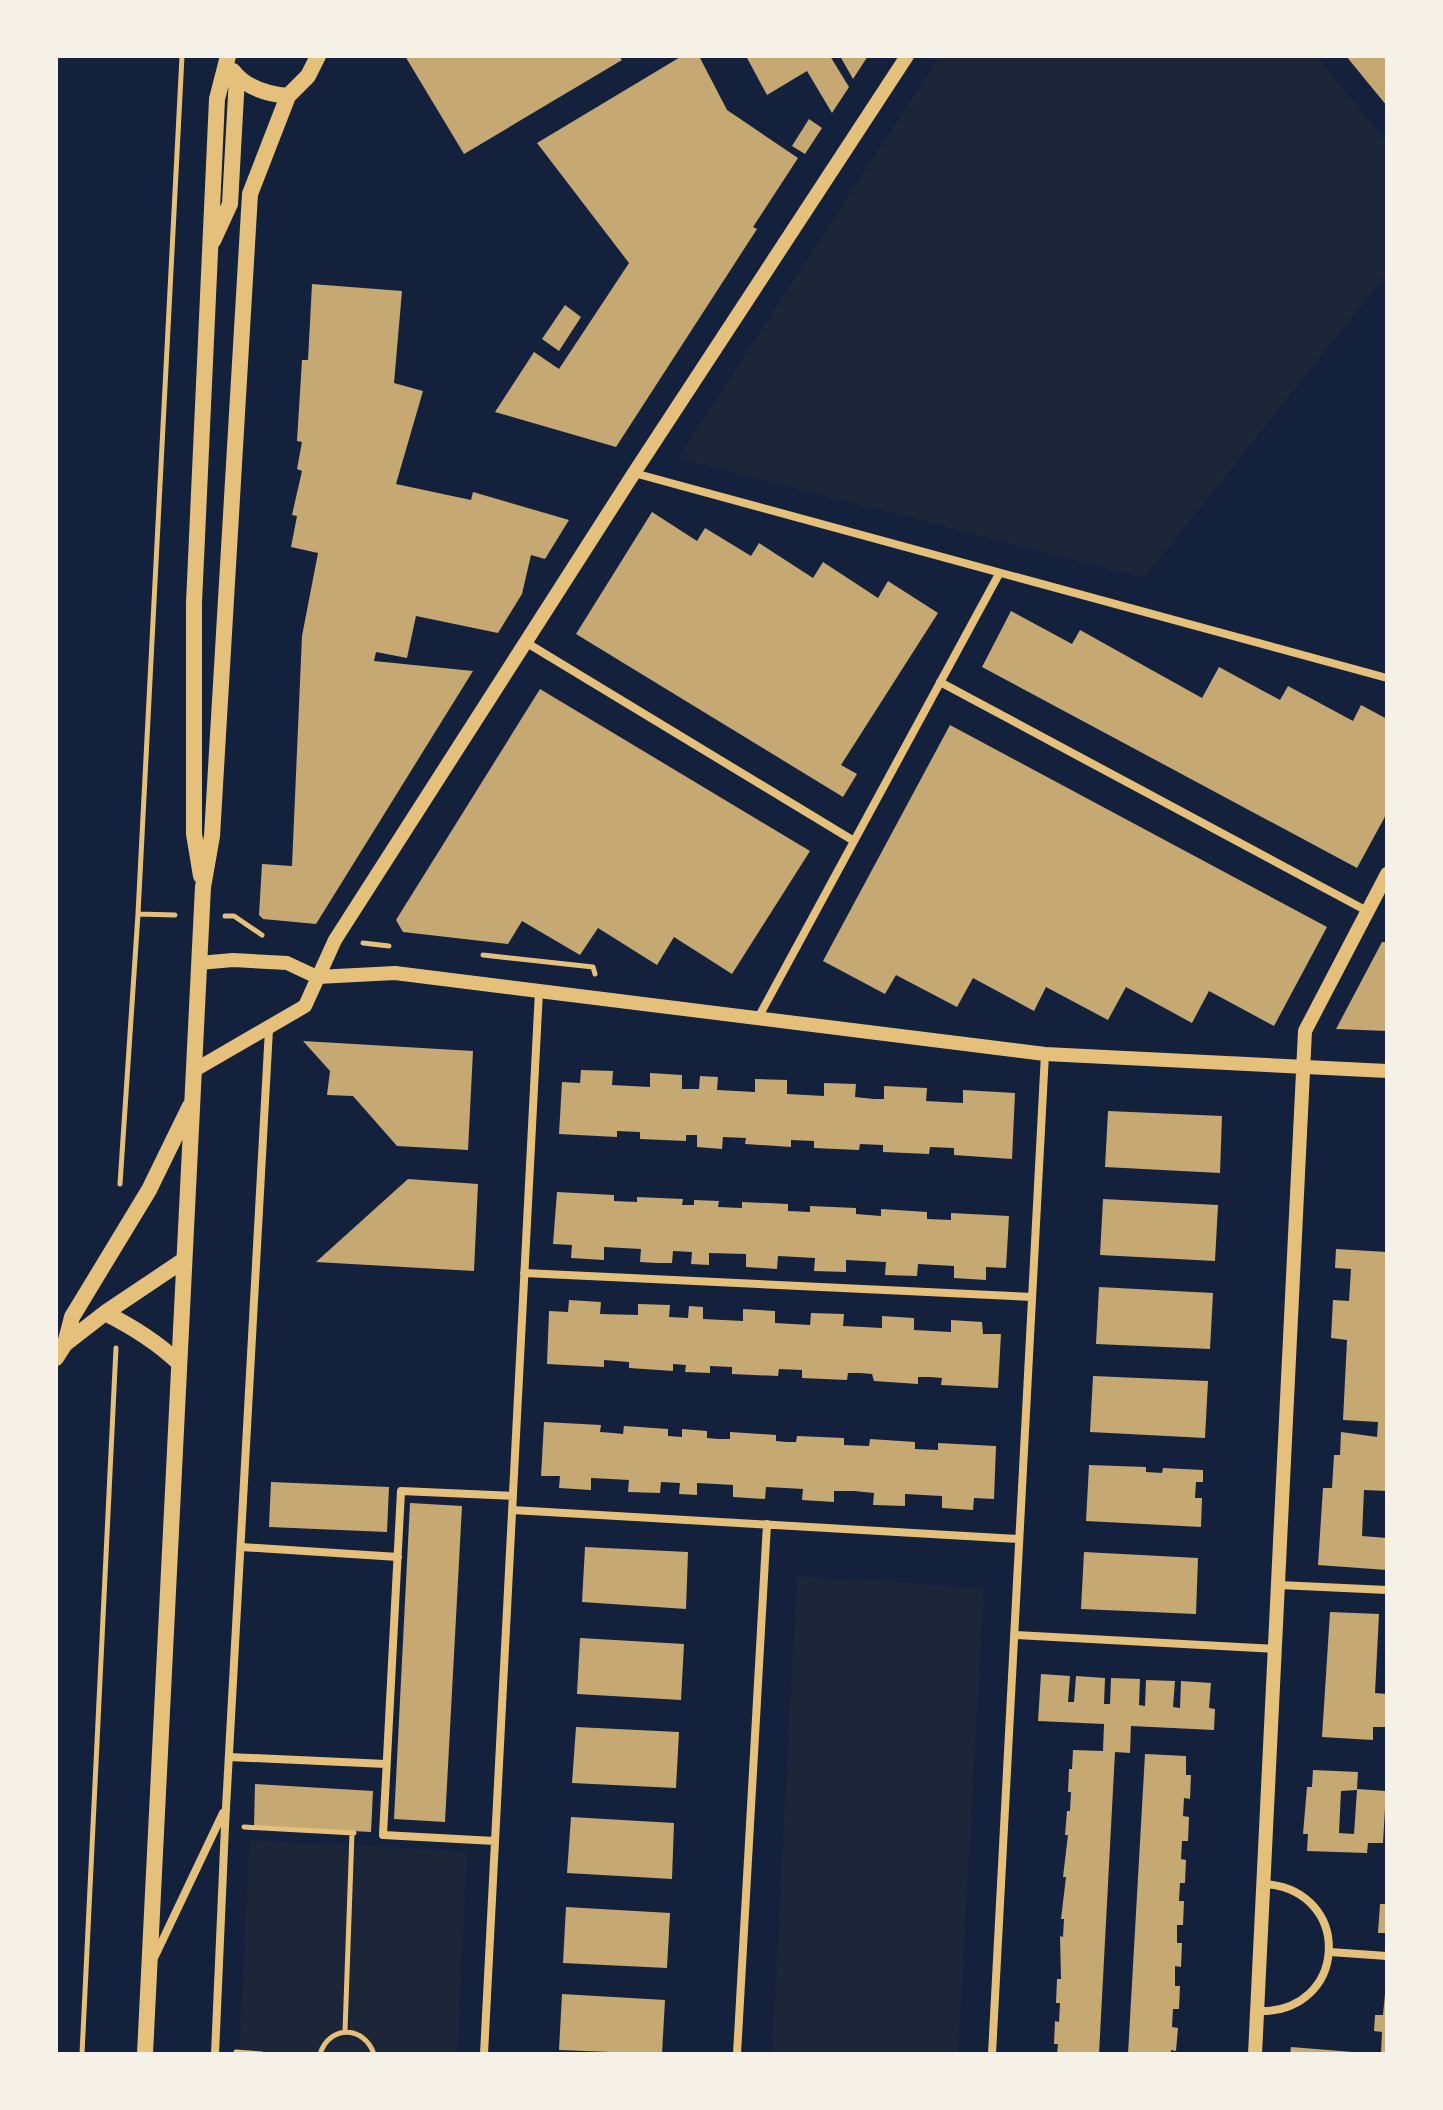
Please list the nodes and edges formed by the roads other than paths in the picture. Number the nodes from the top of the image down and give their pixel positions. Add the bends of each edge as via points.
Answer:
1 (318, 56) edge
2 (907, 56) edge
3 (231, 65) edge
4 (288, 96) junction
5 (634, 473) junction
6 (999, 574) junction
7 (527, 643) junction
8 (1387, 678) edge
9 (940, 682) junction
10 (854, 841) junction
11 (1387, 874) edge
12 (203, 887) junction
13 (1367, 911) junction
14 (199, 963) junction
15 (317, 977) junction
16 (539, 991) junction
17 (758, 1019) junction
18 (269, 1029) junction
19 (1045, 1054) junction
20 (1303, 1066) junction
21 (193, 1071) junction
22 (1387, 1071) edge
23 (192, 1102) junction
24 (184, 1260) junction
25 (524, 1273) junction
26 (1032, 1297) junction
27 (105, 1313) junction
28 (60, 1351) edge
29 (179, 1363) junction
30 (513, 1496) junction
31 (512, 1510) junction
32 (767, 1524) junction
33 (1019, 1539) junction
34 (241, 1547) junction
35 (398, 1557) junction
36 (1279, 1585) junction
37 (1387, 1590) edge
38 (1014, 1635) junction
39 (1276, 1649) junction
40 (229, 1757) junction
41 (386, 1764) junction
42 (226, 1808) junction
43 (495, 1841) junction
44 (1264, 1884) junction
45 (1330, 1952) junction
46 (1387, 1956) edge
47 (149, 1968) junction
48 (1257, 2011) junction
49 (145, 2054) edge
50 (215, 2054) edge
51 (484, 2054) edge
52 (737, 2054) edge
53 (992, 2054) edge
54 (1255, 2054) edge

1 - 4 main road
2 - 5 street
3 - 4 main road via 265,94
3 - 12 main road via 230,204 209,249 194,603 194,834
4 - 12 main road via 250,194 212,836
5 - 6 street
5 - 7 street
6 - 8 street
6 - 9 street
7 - 10 street
7 - 15 street via 335,940
9 - 10 street
9 - 13 street
10 - 17 street
11 - 13 street
12 - 14 main road
13 - 20 street via 1305,1031
14 - 15 street via 287,963
14 - 21 main road
15 - 16 street via 395,973
15 - 18 street via 305,1006
16 - 17 street
16 - 25 street
17 - 19 street
18 - 21 street
18 - 34 street
19 - 20 street
19 - 26 street
20 - 22 street
20 - 36 street
21 - 23 main road
23 - 24 main road
23 - 28 main road via 149,1190 72,1317
24 - 27 main road
24 - 29 main road
25 - 26 street
25 - 30 street
26 - 33 street
27 - 28 main road
27 - 29 main road via 148,1337
29 - 47 main road
30 - 31 street
30 - 35 street via 401,1491
31 - 32 street
31 - 43 street
32 - 33 street
32 - 52 street
33 - 38 street
34 - 35 street
34 - 40 street
35 - 41 street
36 - 37 street
36 - 39 street
38 - 39 street
38 - 53 street
39 - 44 street
40 - 41 street
40 - 42 street
41 - 43 street via 383,1835
42 - 47 street
42 - 50 street
43 - 51 street
44 - 45 street via 1287,1888 1308,1900 1324,1921
44 - 48 street
45 - 46 street
45 - 48 street via 1321,1980 1302,2001 1281,2010
47 - 49 main road
48 - 54 street

